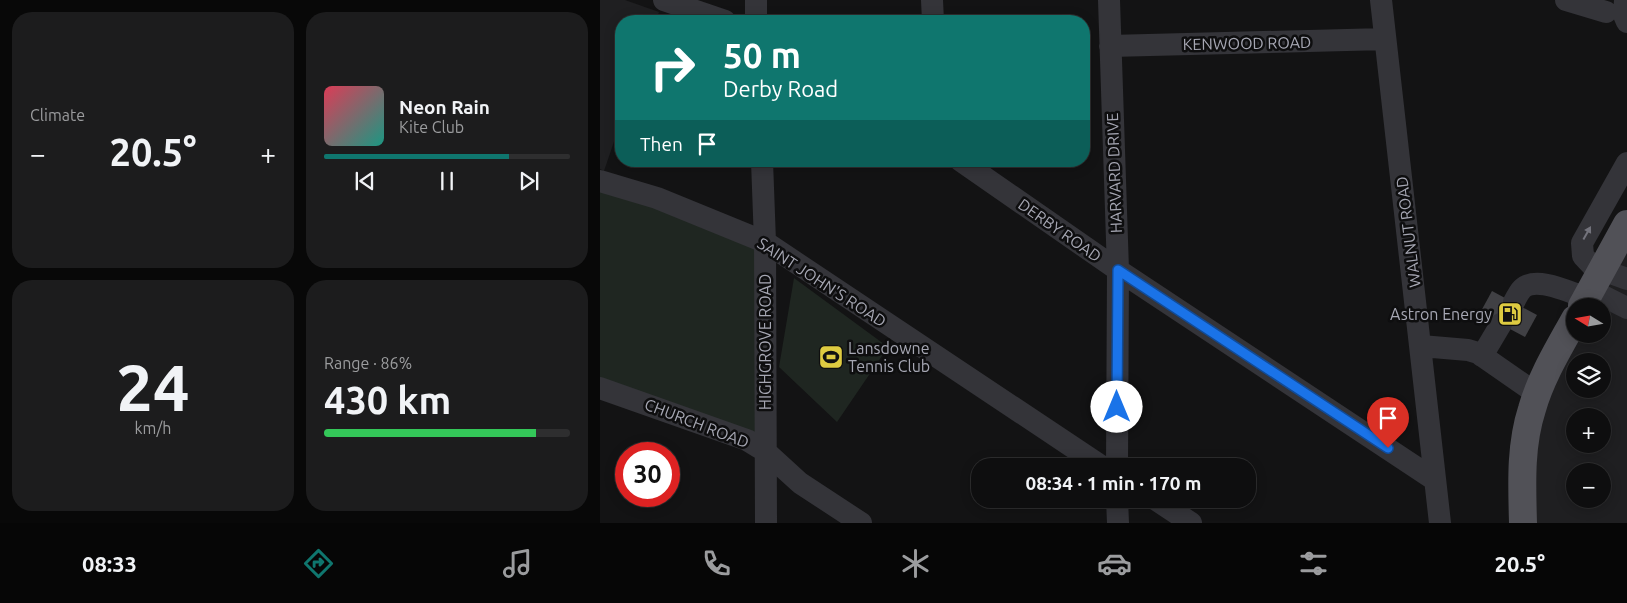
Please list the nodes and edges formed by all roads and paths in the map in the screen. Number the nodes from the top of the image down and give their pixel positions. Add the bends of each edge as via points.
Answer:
1 (664, 0) edge
2 (756, 0) edge
3 (932, 0) edge
4 (1109, 0) edge
5 (1381, 0) edge
6 (1566, 0) edge
7 (1625, 0) edge
8 (1606, 12) dead end
9 (708, 15) edge
10 (756, 15) edge
11 (933, 15) edge
12 (1627, 22) edge
13 (1385, 39) junction
14 (1110, 46) junction
15 (762, 167) edge
16 (970, 167) edge
17 (1626, 167) edge
18 (600, 181) edge
19 (1627, 224) edge
20 (765, 242) junction
21 (1118, 270) junction
22 (1627, 279) edge
23 (1589, 293) edge
24 (1514, 302) dead end
25 (1627, 308) edge
26 (1501, 324) dead end
27 (1421, 346) junction
28 (1482, 356) junction
29 (600, 388) edge
30 (1537, 394) junction
31 (765, 451) junction
32 (1089, 458) edge
33 (1117, 458) edge
34 (1435, 480) junction
35 (1118, 508) edge
36 (1168, 508) edge
37 (766, 523) edge
38 (861, 523) edge
39 (1118, 523) edge
40 (1191, 523) edge
41 (1440, 523) edge
42 (1522, 523) edge

1 - 9 street
2 - 10 street
3 - 11 street
4 - 14 street, HARVARD DRIVE
5 - 13 street, WALNUT ROAD
6 - 8 street
7 - 12 street
13 - 14 street, KENWOOD ROAD
13 - 27 street, WALNUT ROAD
14 - 21 street, HARVARD DRIVE
15 - 20 street, HIGHGROVE ROAD
16 - 21 street, DERBY ROAD
23 -> 17 street via 1582,243
18 - 20 street, SAINT JOHN'S ROAD via 657,198
19 - 23 main road
20 - 31 street, HIGHGROVE ROAD
20 - 32 street, SAINT JOHN'S ROAD
21 - 33 street, HARVARD DRIVE
21 - 34 street, DERBY ROAD
22 - 23 street
23 - 24 street via 1533,283 1521,290
23 - 25 street
23 - 30 main road
26 - 28 street
27 - 28 street via 1468,350
27 - 34 street, WALNUT ROAD
28 - 30 street
29 - 31 street, CHURCH ROAD via 747,440
30 - 42 main road via 1524,446
31 - 37 street, HIGHGROVE ROAD
31 - 38 street, CHURCH ROAD via 800,483
34 - 41 street, WALNUT ROAD
35 - 39 street
36 - 40 street

